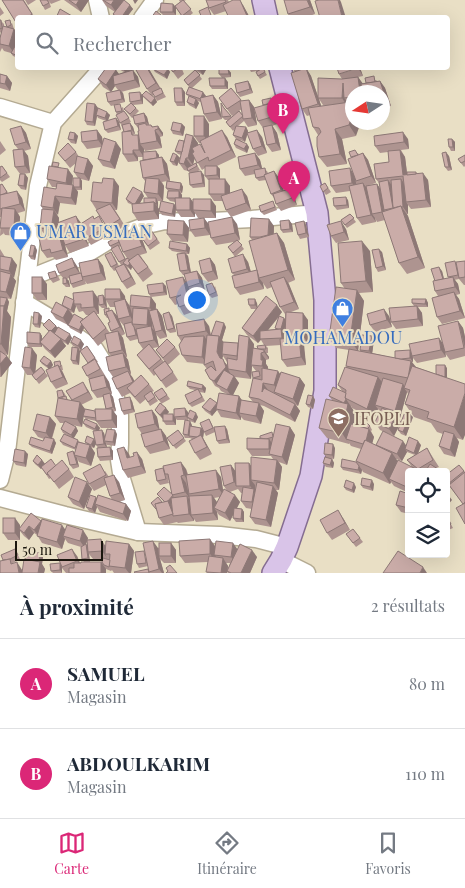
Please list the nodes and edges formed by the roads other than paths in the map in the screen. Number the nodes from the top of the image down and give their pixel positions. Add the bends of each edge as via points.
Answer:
1 (97, 0) edge
2 (155, 0) edge
3 (263, 0) edge
4 (100, 15) edge
5 (144, 15) edge
6 (266, 15) edge
7 (100, 70) edge
8 (281, 70) edge
9 (0, 107) edge
10 (53, 123) junction
11 (317, 213) junction
12 (27, 279) junction
13 (24, 302) junction
14 (4, 440) edge
15 (0, 480) edge
16 (0, 498) edge
17 (138, 532) junction
18 (280, 560) edge
19 (304, 572) edge

1 - 4 street
2 - 5 street
3 - 6 main road
7 - 10 street
8 - 11 main road
9 - 10 street
10 - 12 street via 38,186
11 - 12 street via 252,219 165,221 147,225 115,237 82,257
11 - 18 main road via 326,300 325,391 311,476
12 - 13 street
13 - 14 street
13 - 17 street via 95,350 105,365 120,416 122,478
14 - 15 street via 7,452
16 - 17 street
17 - 18 street via 220,535 256,540
18 - 19 street

